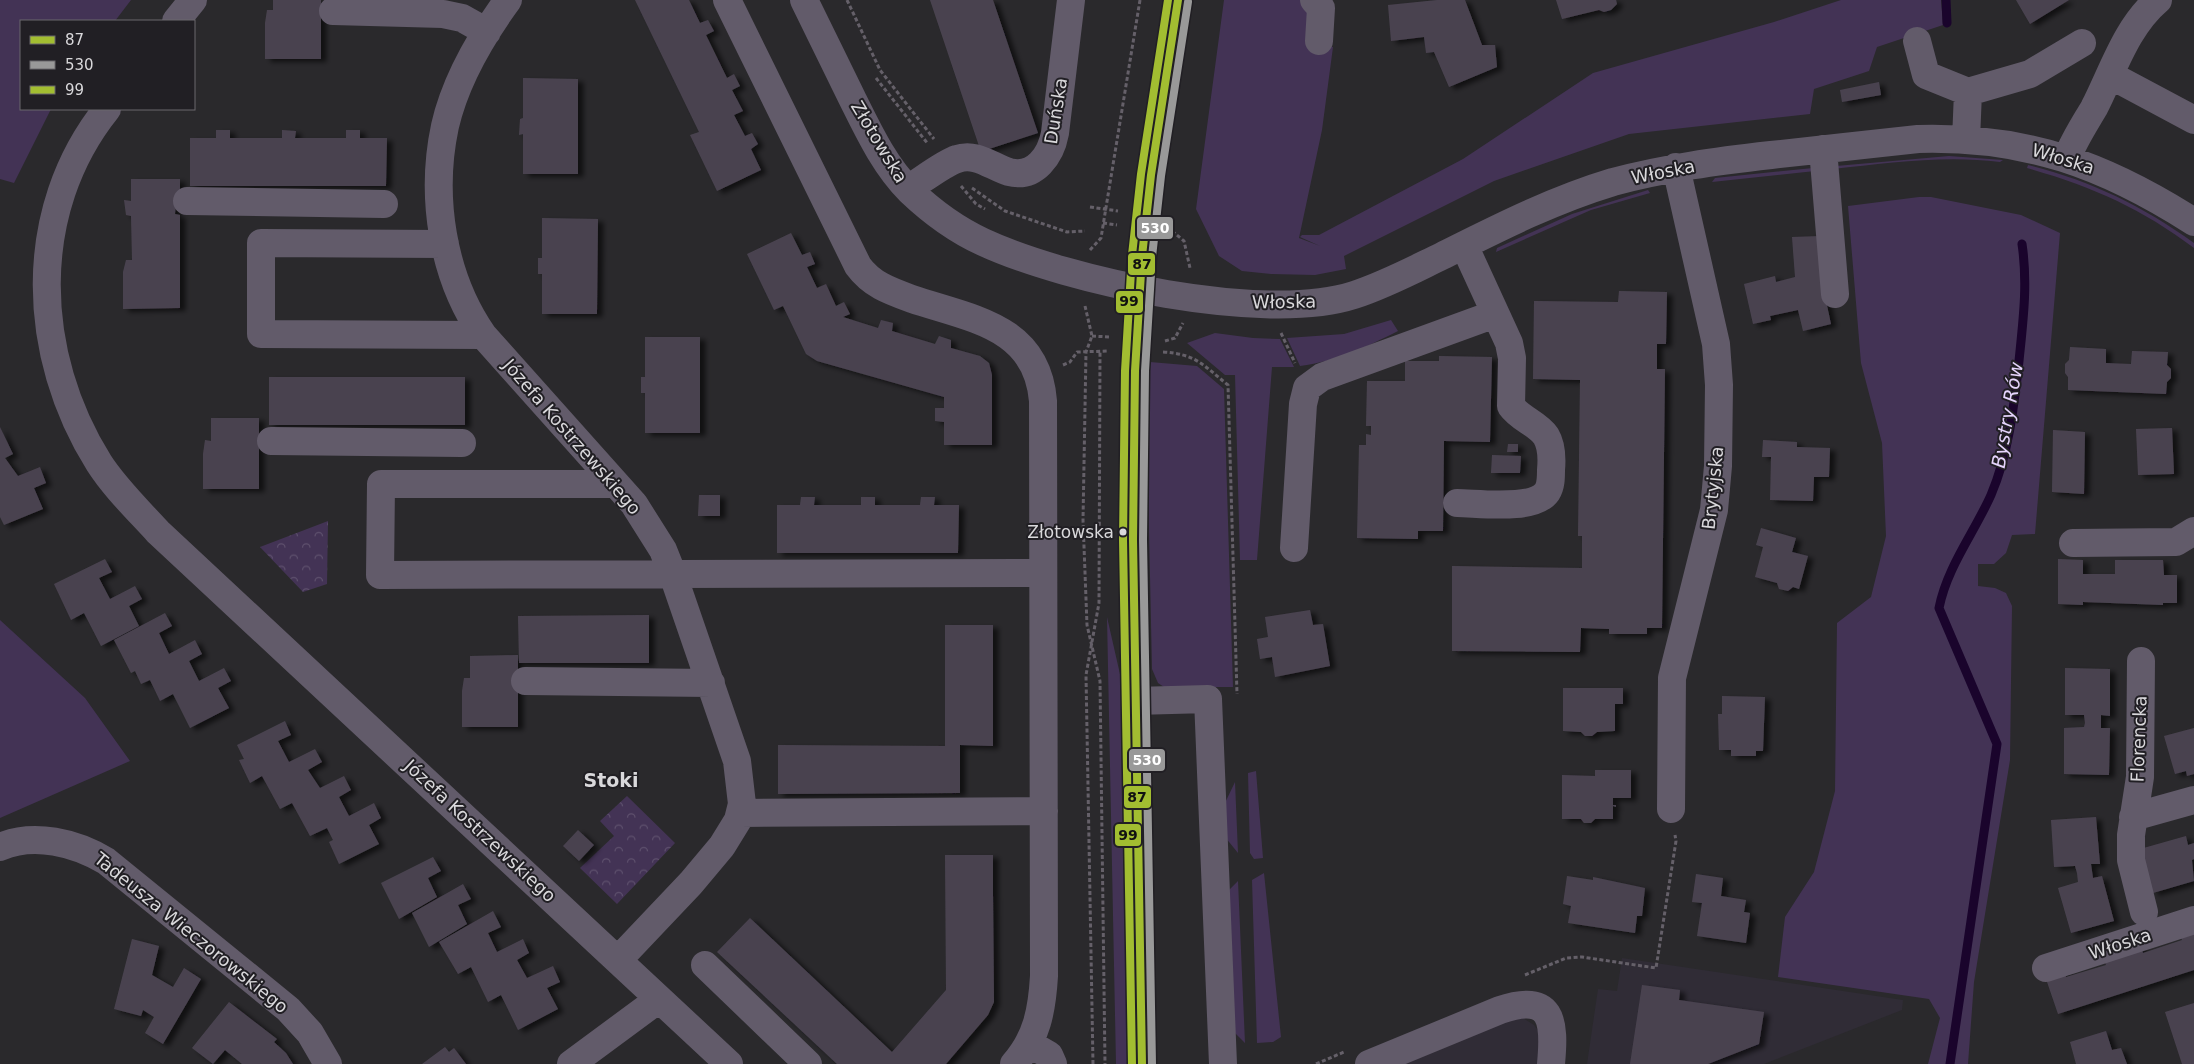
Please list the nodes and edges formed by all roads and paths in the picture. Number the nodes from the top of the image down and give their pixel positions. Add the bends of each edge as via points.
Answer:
1 (193, 0) edge
2 (508, 0) edge
3 (727, 0) edge
4 (804, 0) edge
5 (1071, 0) edge
6 (1140, 0) edge
7 (1178, 0) edge
8 (1314, 0) edge
9 (2158, 0) edge
10 (333, 11) dead end
11 (177, 20) edge
12 (487, 32) junction
13 (1319, 41) dead end
14 (1916, 41) dead end
15 (2082, 43) dead end
16 (2110, 75) junction
17 (1968, 92) junction
18 (106, 110) edge
19 (2194, 120) edge
20 (1966, 140) junction
21 (1823, 149) junction
22 (2067, 158) junction
23 (1676, 168) junction
24 (908, 189) junction
25 (187, 201) dead end
26 (261, 201) junction
27 (352, 203) junction
28 (384, 204) dead end
29 (1090, 207) dead end
30 (1106, 209) junction
31 (1118, 211) dead end
32 (2194, 222) edge
33 (1103, 223) junction
34 (1116, 225) dead end
35 (1166, 231) dead end
36 (261, 243) junction
37 (353, 243) junction
38 (446, 244) junction
39 (1464, 245) junction
40 (1191, 271) dead end
41 (1087, 275) junction
42 (1140, 287) junction
43 (1835, 294) dead end
44 (1495, 314) junction
45 (1184, 315) dead end
46 (1279, 330) dead end
47 (483, 335) junction
48 (1160, 341) dead end
49 (1114, 350) dead end
50 (1086, 352) junction
51 (1100, 352) junction
52 (1153, 352) dead end
53 (1183, 354) dead end
54 (1070, 362) dead end
55 (1307, 388) junction
56 (270, 441) dead end
57 (381, 443) junction
58 (462, 443) dead end
59 (380, 484) junction
60 (616, 484) junction
61 (1457, 503) dead end
62 (2194, 531) edge
63 (2073, 543) dead end
64 (1294, 548) dead end
65 (1043, 573) junction
66 (673, 575) junction
67 (1092, 644) junction
68 (2141, 661) dead end
69 (525, 681) dead end
70 (711, 683) junction
71 (1135, 701) junction
72 (2194, 800) edge
73 (1671, 809) joint
74 (1044, 811) junction
75 (741, 813) junction
76 (2133, 817) junction
77 (0, 847) edge
78 (2144, 912) dead end
79 (2194, 920) edge
80 (618, 960) junction
81 (705, 965) dead end
82 (2046, 968) dead end
83 (1521, 977) dead end
84 (660, 999) junction
85 (1022, 1054) edge
86 (1361, 1056) edge
87 (328, 1064) edge
88 (571, 1064) edge
89 (730, 1064) edge
90 (808, 1064) edge
91 (1053, 1064) edge
92 (1093, 1064) edge
93 (1105, 1064) edge
94 (1142, 1064) edge
95 (1223, 1064) edge
96 (1316, 1064) edge
97 (1551, 1064) edge

1 - 11 street
2 - 12 street, Józefa Kostrzewskiego
3 - 65 street via 864,274 883,289 1005,332 1018,342 1036,368 1043,401
4 - 24 street, Złotowska via 871,136
5 - 24 street, Duńska via 1053,147 1046,158 1036,167 1015,173 980,160 957,159
6 - 30 path
7 - 42 street via 1151,175
8 - 13 street via 1321,8
9 - 16 street via 2133,29
10 - 12 street via 443,14 462,18
12 - 38 street, Józefa Kostrzewskiego via 466,70 445,126 438,186
14 - 17 street via 1926,75
15 - 17 street via 2030,74
16 - 19 street
16 - 22 street
17 - 20 street
18 - 80 street, Józefa Kostrzewskiego via 82,145 66,181 53,223 46,266 47,312 57,370 77,423 100,464 158,532
20 - 21 street, Włoska via 1918,139
20 - 22 street, Włoska via 2006,144
21 - 23 street, Włoska
21 - 43 street
22 - 32 street, Włoska via 2140,188
23 - 39 street, Włoska via 1579,193
23 - 73 street, Brytyjska via 1716,344 1719,385 1714,510 1672,678
24 - 41 street, Złotowska via 953,225 982,241 1030,260
25 - 26 street
26 - 27 street
26 - 36 street
27 - 28 street
27 - 37 street
29 - 30 path
30 - 31 path
30 - 33 path
33 - 34 path
33 - 41 path via 1101,238 1091,247
35 - 40 path via 1178,234 1184,241
36 - 37 street
36 - 47 street via 261,334
37 - 38 street
38 - 47 street, Józefa Kostrzewskiego via 461,296
39 - 42 street, Włoska via 1400,277 1351,296 1306,304 1244,303
39 - 44 street
41 - 42 street, Złotowska
41 - 50 path via 1085,305 1092,336
42 - 71 street via 1133,444
44 - 55 street via 1322,377
44 - 61 street via 1509,343 1512,358 1511,406 1546,437 1550,446 1551,481 1547,493 1531,503
45 - 48 path via 1182,330 1176,338 1171,342
46 - 55 path
47 - 60 street, Józefa Kostrzewskiego
49 - 51 path
50 - 51 path
50 - 54 path via 1077,352
50 - 67 path via 1083,520 1087,625
51 - 67 path via 1099,603
52 - 53 path
55 - 64 street via 1303,404
56 - 57 street
57 - 58 street
57 - 59 street
59 - 60 street
59 - 66 street via 380,575
60 - 66 street, Józefa Kostrzewskiego via 649,526
62 - 63 street via 2176,542
65 - 66 street
65 - 74 street
66 - 70 street, Józefa Kostrzewskiego
67 - 92 path via 1086,675
67 - 93 path via 1100,681
68 - 76 street, Florencka via 2140,777
69 - 70 street
70 - 75 street, Józefa Kostrzewskiego via 738,761
71 - 94 street
71 - 95 street via 1208,699
72 - 76 street
73 - 83 path via 1676,841 1656,968 1582,957 1566,958
74 - 75 street
74 - 85 street via 1043,991 1038,1021
75 - 80 street, Józefa Kostrzewskiego via 716,854
76 - 78 street, Florencka via 2131,860
77 - 87 street, Tadeusza Wieczorowskiego via 33,841 62,843 106,861 288,1009 310,1033
79 - 82 street, Włoska
80 - 84 street, Józefa Kostrzewskiego
81 - 90 street
84 - 88 street
84 - 89 street, Józefa Kostrzewskiego
85 - 91 street via 1048,1055
86 - 96 path
86 - 97 street via 1522,1004 1539,1008 1551,1019 1554,1036

